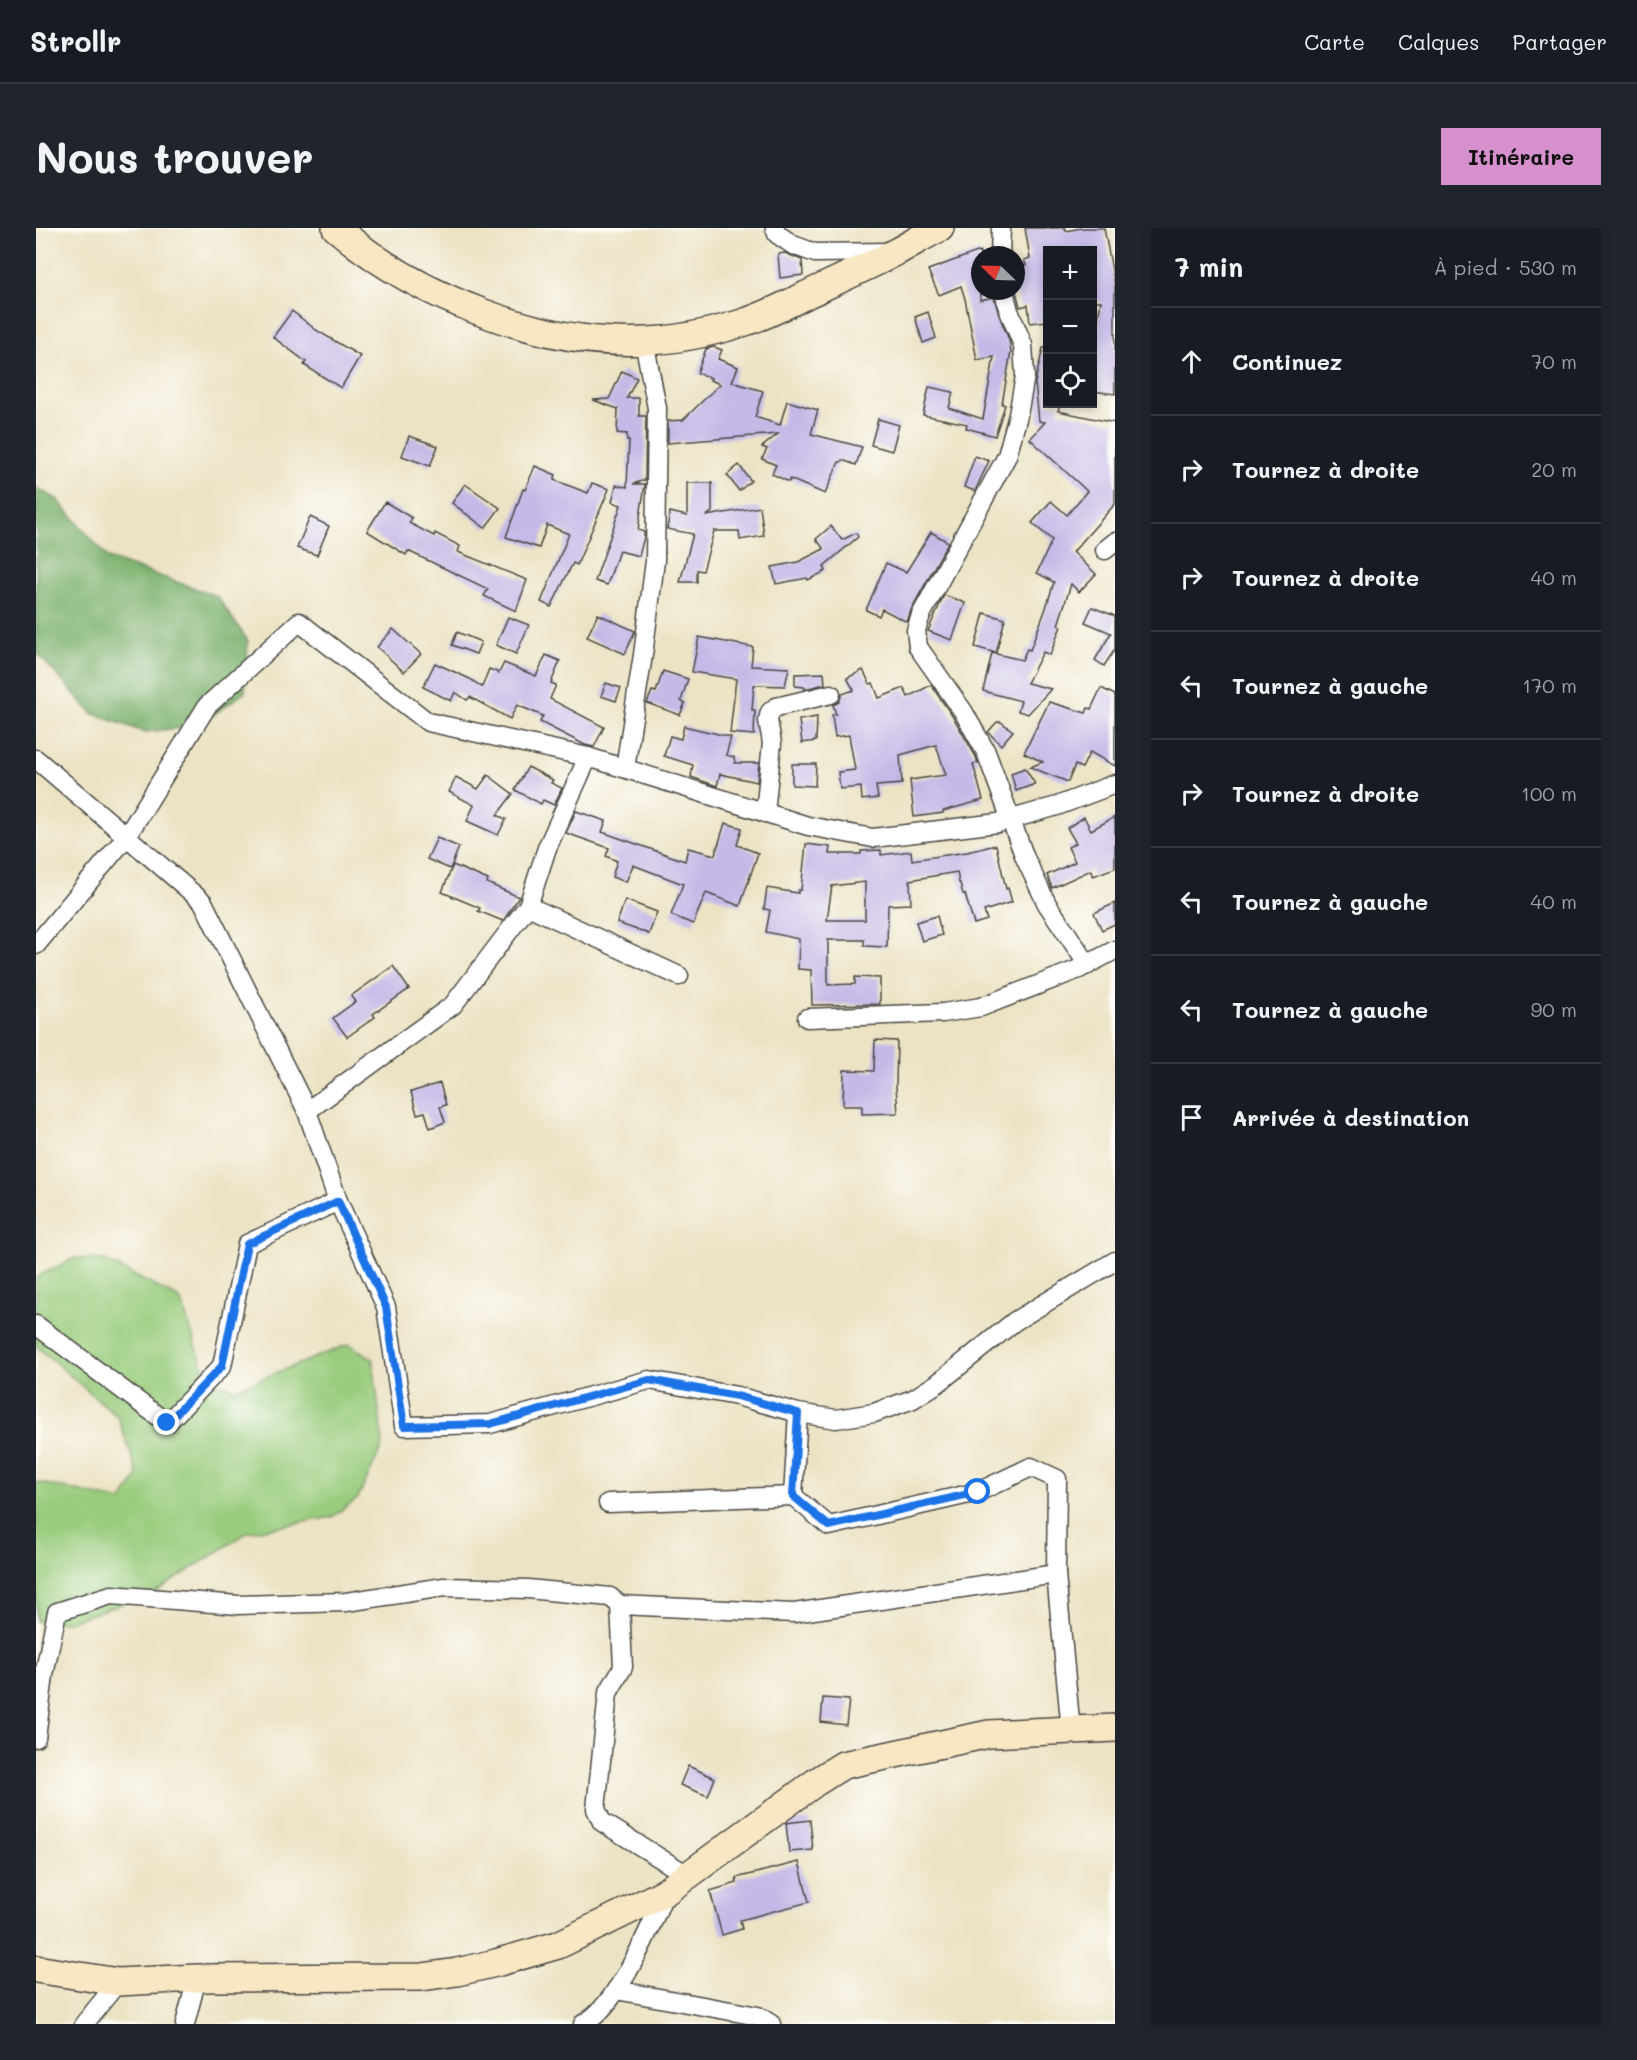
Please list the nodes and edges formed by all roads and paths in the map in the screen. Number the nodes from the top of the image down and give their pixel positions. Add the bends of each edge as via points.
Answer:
1 (336, 228) edge
2 (775, 228) edge
3 (940, 228) edge
4 (1001, 228) edge
5 (1000, 246) edge
6 (896, 252) junction
7 (1006, 300) edge
8 (644, 341) junction
9 (831, 694) dead end
10 (588, 758) junction
11 (36, 759) edge
12 (625, 768) junction
13 (1115, 784) edge
14 (765, 813) junction
15 (1011, 821) junction
16 (128, 836) junction
17 (528, 906) junction
18 (36, 945) edge
19 (1115, 950) edge
20 (1088, 965) junction
21 (679, 976) dead end
22 (807, 1018) dead end
23 (307, 1111) junction
24 (338, 1201) junction
25 (1115, 1261) edge
26 (36, 1325) edge
27 (798, 1413) junction
28 (793, 1496) junction
29 (608, 1503) dead end
30 (1056, 1574) junction
31 (620, 1605) junction
32 (1115, 1728) edge
33 (1071, 1731) junction
34 (36, 1738) edge
35 (687, 1875) junction
36 (665, 1892) junction
37 (36, 1969) edge
38 (197, 1978) junction
39 (118, 1982) junction
40 (616, 1990) junction
41 (84, 2024) edge
42 (185, 2024) edge
43 (583, 2024) edge
44 (771, 2024) edge

1 - 8 street via 376,258 482,313 589,339
2 - 6 street via 793,245 815,253
3 - 6 street
4 - 5 street
6 - 8 street via 741,324 675,339
7 - 15 street via 1023,345 1025,376 1007,456 916,630 918,647 986,752
8 - 12 street via 657,408 654,561 644,655
9 - 14 street via 776,707 770,712 772,743
10 - 12 street
10 - 16 street via 428,722 298,622 207,706
10 - 17 street via 547,848
11 - 16 street
12 - 14 street
13 - 15 street
14 - 15 street via 873,838
15 - 20 street via 1047,904
16 - 18 street
16 - 23 street via 203,902
17 - 21 street
17 - 23 street via 453,1005
19 - 20 street
20 - 22 street via 981,1007 943,1013
23 - 24 street
24 - 26 street via 247,1244 222,1366 167,1423
24 - 27 street via 386,1307 404,1426 490,1424 649,1380 737,1396
25 - 27 street via 1015,1321 913,1399 874,1413 836,1419
27 - 28 street
28 - 29 street
28 - 30 street via 829,1526 978,1492 1031,1467 1057,1479
30 - 31 street via 794,1613
30 - 33 street
31 - 34 street via 610,1597 528,1589 444,1587 335,1603 238,1605 111,1595 57,1612
31 - 35 street via 623,1667 608,1693 597,1816
32 - 33 street
33 - 35 street via 989,1734 843,1766
35 - 36 street
36 - 38 street via 558,1945 457,1972 422,1977
36 - 40 street via 649,1932
37 - 39 street
38 - 39 street
38 - 42 street
39 - 41 street
40 - 43 street via 604,2009
40 - 44 street via 758,2016

